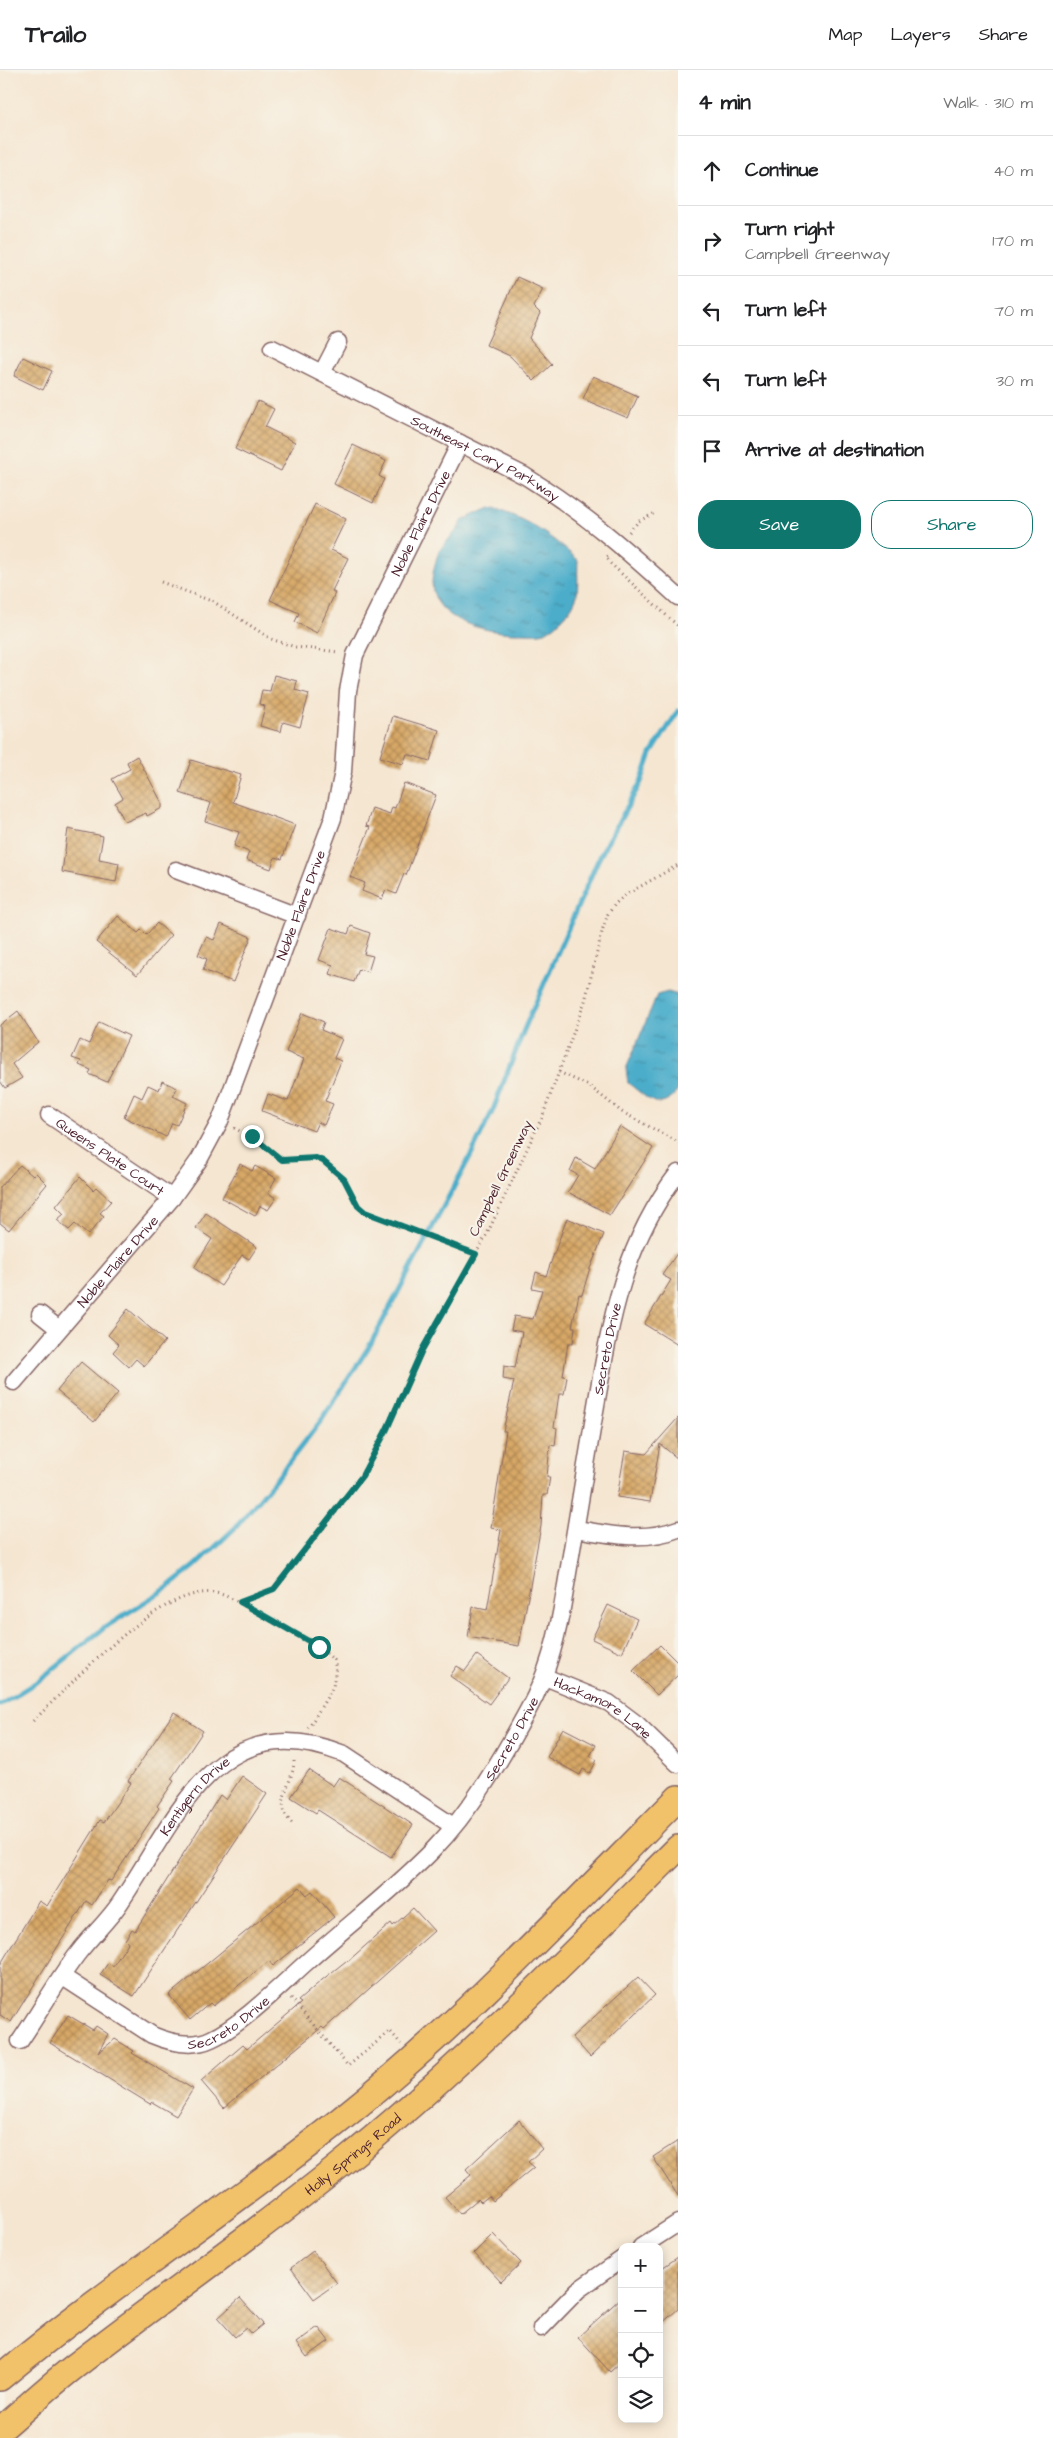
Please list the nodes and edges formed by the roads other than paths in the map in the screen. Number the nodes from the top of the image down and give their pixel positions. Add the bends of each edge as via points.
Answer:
1 (338, 342) dead end
2 (272, 348) dead end
3 (322, 373) junction
4 (460, 443) junction
5 (678, 597) edge
6 (176, 870) dead end
7 (298, 916) junction
8 (49, 1115) dead end
9 (678, 1173) edge
10 (172, 1198) junction
11 (40, 1314) dead end
12 (59, 1329) junction
13 (14, 1382) dead end
14 (576, 1529) junction
15 (678, 1529) edge
16 (545, 1677) junction
17 (678, 1764) edge
18 (678, 1798) edge
19 (453, 1826) junction
20 (678, 1848) edge
21 (63, 1977) junction
22 (20, 2041) dead end
23 (678, 2223) edge
24 (647, 2243) edge
25 (618, 2262) edge
26 (541, 2328) dead end
27 (0, 2378) edge
28 (0, 2430) edge

1 - 3 street
2 - 3 street, Southeast Cary Parkway
3 - 4 street, Southeast Cary Parkway
4 - 5 street, Southeast Cary Parkway via 558,496 610,535
4 - 7 street, Noble Flaire Drive via 354,655 338,796 326,840
6 - 7 street
7 - 10 street, Noble Flaire Drive via 220,1122 199,1160
8 - 10 street, Queens Plate Court
9 - 14 street, Secreto Drive via 645,1225 620,1284
10 - 12 street, Noble Flaire Drive
11 - 12 street
12 - 13 street, Noble Flaire Drive
14 - 15 street via 633,1537
14 - 16 street, Secreto Drive via 558,1629
16 - 17 street, Hackamore Lane via 609,1703 625,1713
16 - 19 street, Secreto Drive via 509,1744
18 - 27 main road via 513,1963 399,2070 340,2120
19 - 21 street, Secreto Drive via 417,1866 280,1986 210,2040 184,2044 168,2042
19 - 21 street, Kentigern Drive via 332,1749 306,1742 285,1741 253,1747 227,1759 192,1792 120,1904 79,1952
20 - 28 main road, Holly Springs Road via 480,2043 388,2125 78,2364
21 - 22 street, Kentigern Drive
23 - 24 street
25 - 26 street via 578,2290

